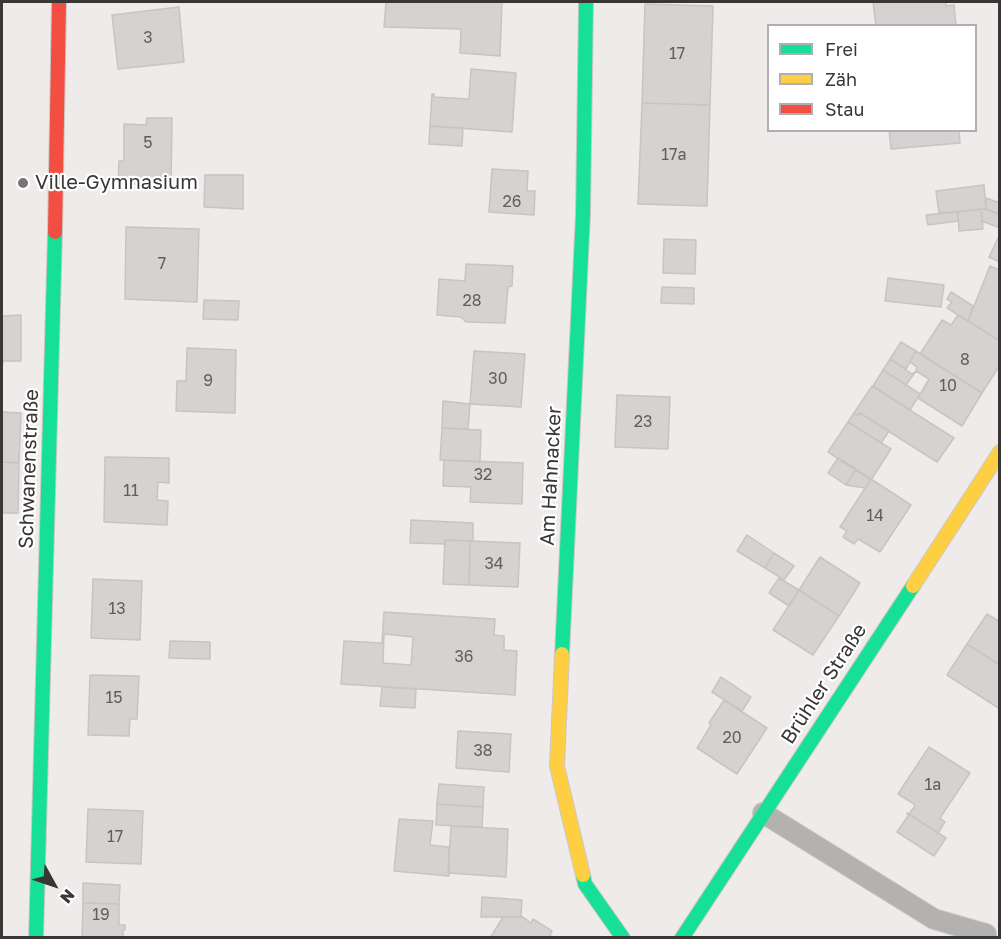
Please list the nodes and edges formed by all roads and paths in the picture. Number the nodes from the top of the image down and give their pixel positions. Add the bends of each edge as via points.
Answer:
1 (58, 2) edge
2 (586, 2) edge
3 (999, 452) edge
4 (763, 813) junction
5 (36, 938) edge
6 (623, 938) edge
7 (682, 938) edge
8 (986, 938) edge

1 - 5 street, Schwanenstraße
2 - 6 street, Am Hahnacker via 584,214 557,766 585,884
3 - 4 street, Brühler Straße
4 - 7 street, Brühler Straße
4 - 8 lane via 934,919 986,934

